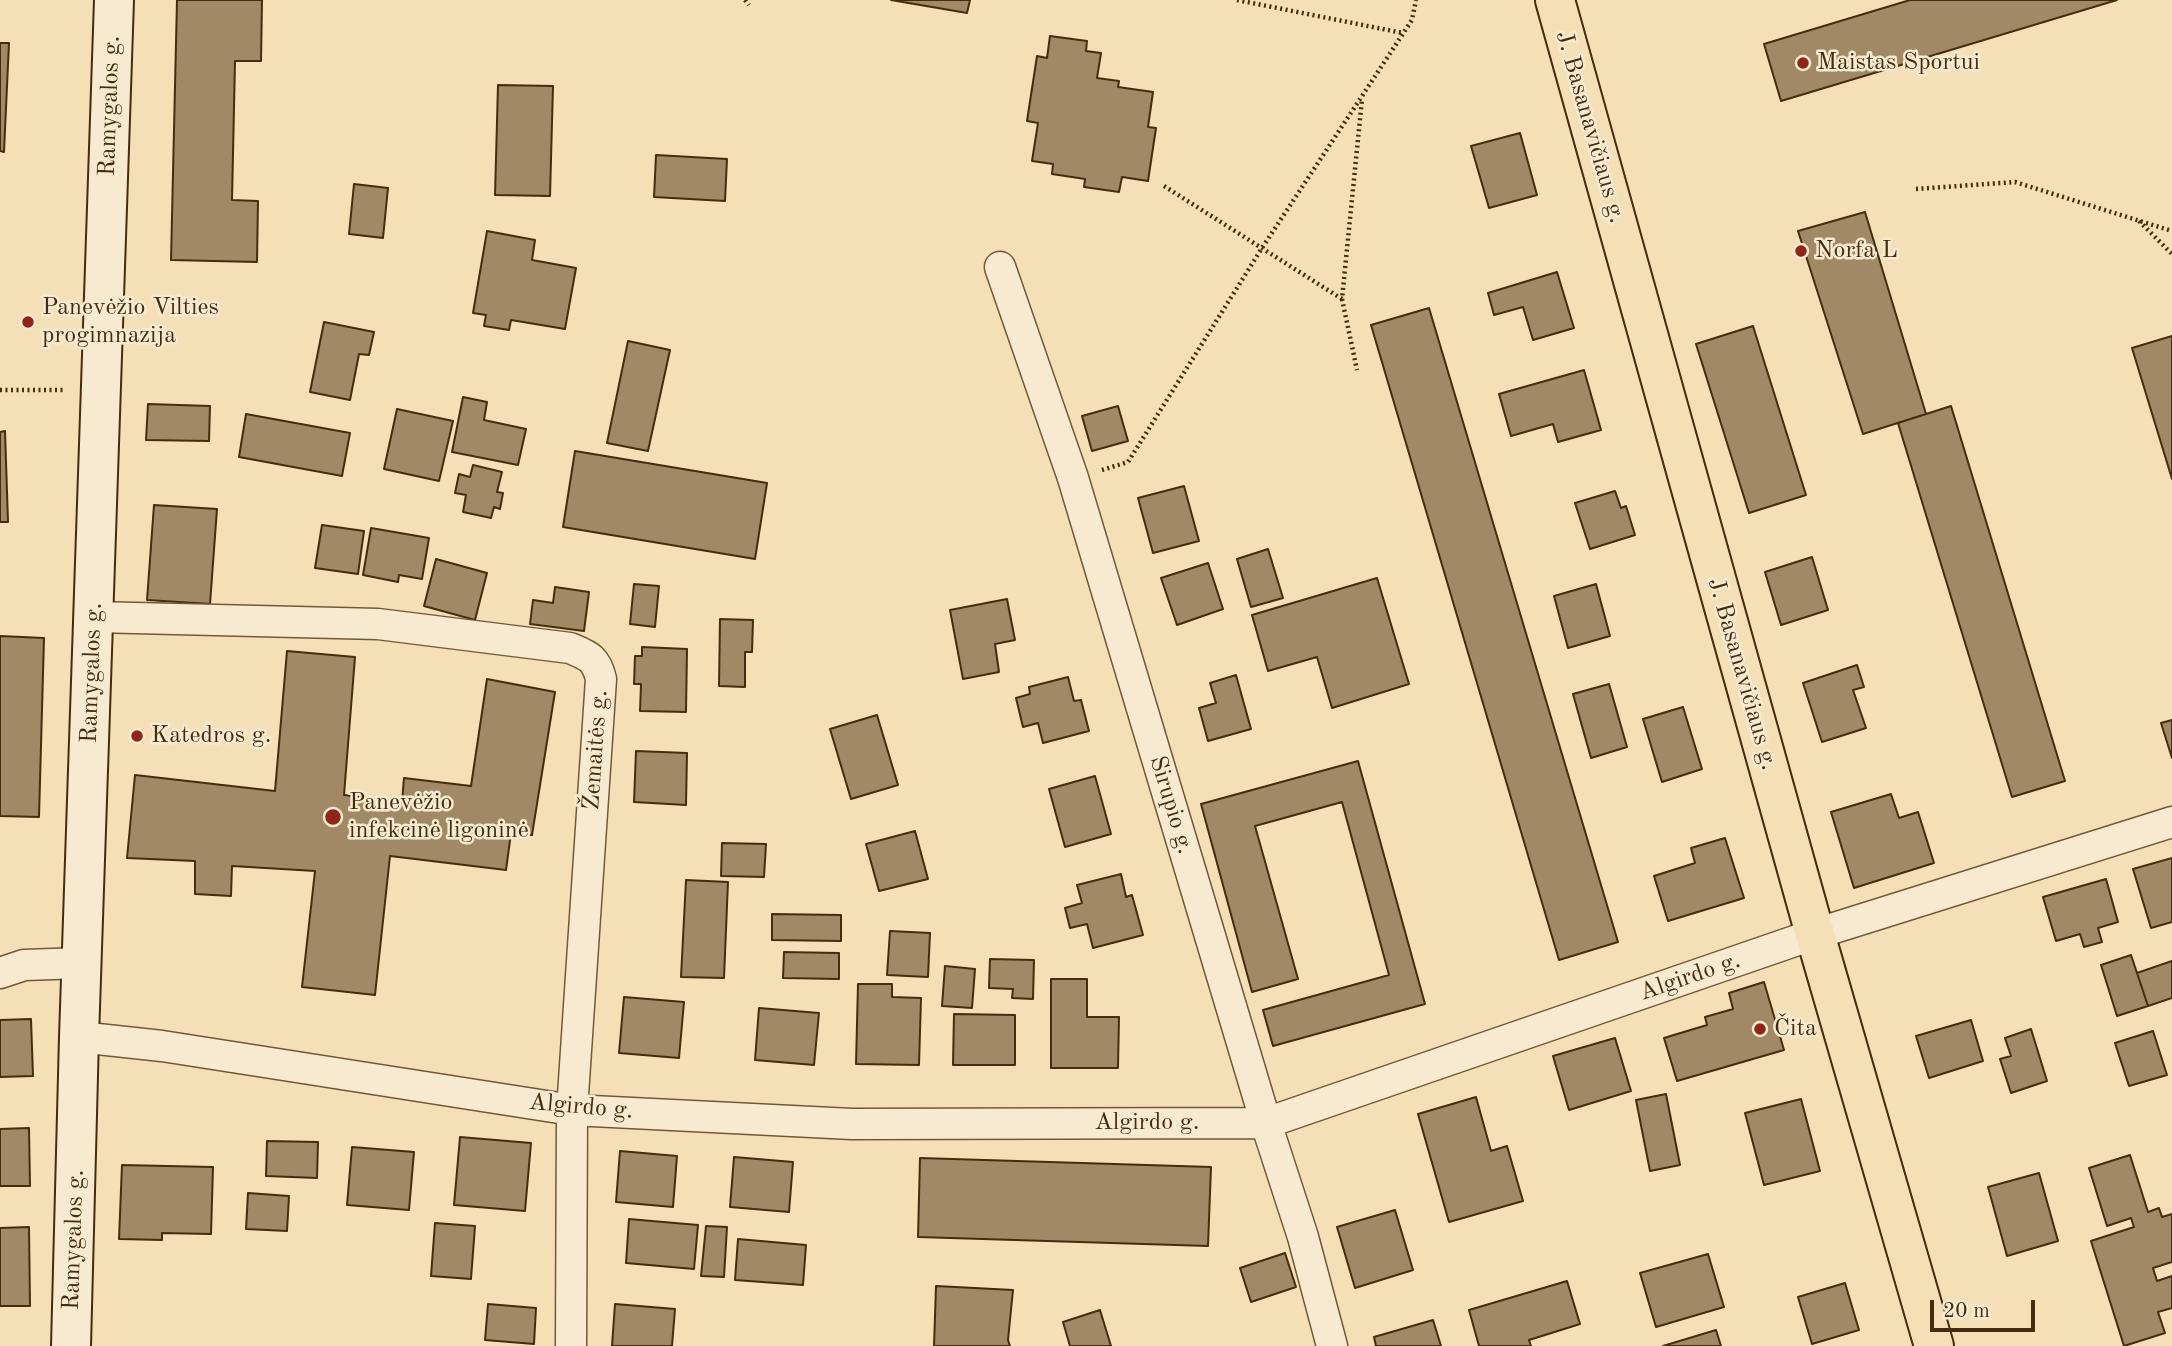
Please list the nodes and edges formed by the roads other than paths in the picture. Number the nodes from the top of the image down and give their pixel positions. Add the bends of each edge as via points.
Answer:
1 (114, 0) edge
2 (1555, 0) edge
3 (1000, 267) dead end
4 (94, 617) junction
5 (2172, 822) edge
6 (1815, 934) junction
7 (82, 963) junction
8 (0, 972) edge
9 (79, 1037) junction
10 (572, 1110) junction
11 (1266, 1123) junction
12 (71, 1346) edge
13 (571, 1346) edge
14 (1332, 1346) edge
15 (1934, 1346) edge

1 - 4 main road, Ramygalos g.
2 - 6 highway, J. Basanavičiaus g.
3 - 11 street, Sirupio g. via 1073,478
4 - 7 main road, Ramygalos g.
4 - 10 street, Žemaitės g. via 378,624 569,648 598,665 601,679
5 - 6 street, Algirdo g.
6 - 11 street, Algirdo g.
6 - 15 highway, J. Basanavičiaus g.
7 - 8 street via 24,965
7 - 9 main road, Ramygalos g.
9 - 10 street, Algirdo g.
9 - 12 main road, Ramygalos g.
10 - 11 street, Algirdo g. via 852,1124
10 - 13 street, Žemaitės g.
11 - 14 street, Sirupio g.

